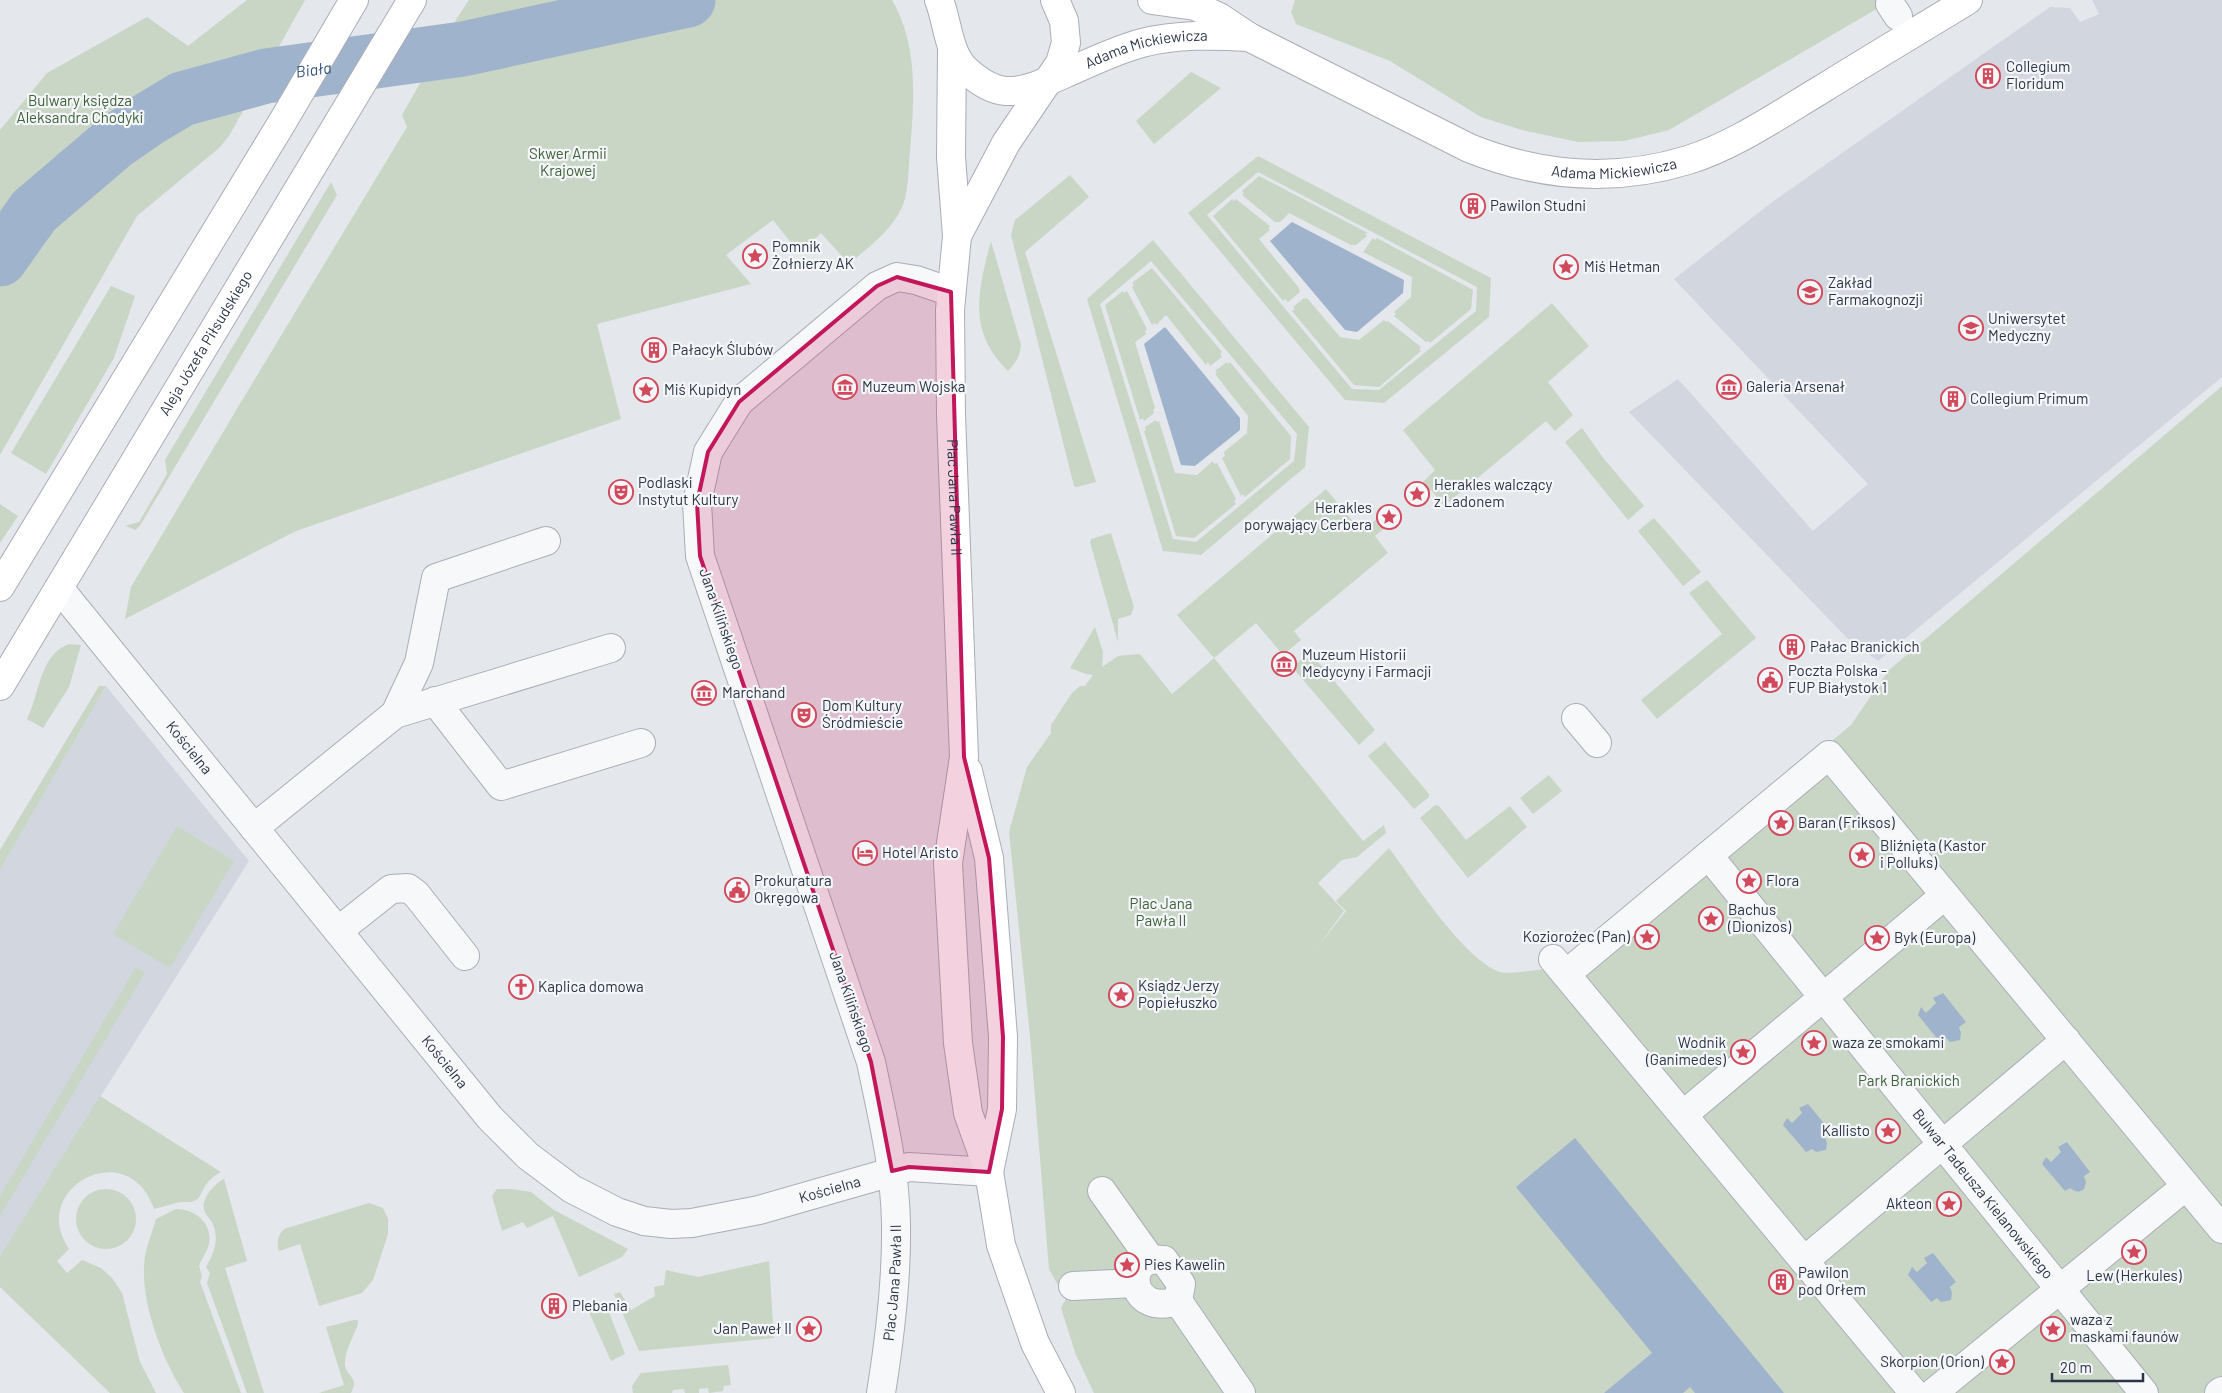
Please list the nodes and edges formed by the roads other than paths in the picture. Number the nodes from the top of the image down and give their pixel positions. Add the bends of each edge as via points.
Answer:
1 (940, 0) edge
2 (1055, 0) edge
3 (1152, 0) edge
4 (1968, 0) edge
5 (408, 6) edge
6 (350, 7) edge
7 (1249, 36) junction
8 (952, 50) junction
9 (1048, 81) junction
10 (957, 236) junction
11 (951, 292) junction
12 (546, 541) dead end
13 (0, 587) edge
14 (59, 588) junction
15 (611, 648) dead end
16 (0, 686) edge
17 (435, 702) junction
18 (395, 714) junction
19 (1576, 718) dead end
20 (641, 743) dead end
21 (1596, 743) dead end
22 (964, 757) junction
23 (254, 828) junction
24 (1708, 856) junction
25 (1945, 895) junction
26 (338, 931) junction
27 (465, 956) dead end
28 (1824, 998) junction
29 (2066, 1040) junction
30 (1683, 1115) junction
31 (1942, 1144) junction
32 (892, 1171) junction
33 (989, 1172) junction
34 (2186, 1186) junction
35 (1102, 1191) dead end
36 (2222, 1229) edge
37 (1151, 1260) junction
38 (1804, 1261) junction
39 (1135, 1283) junction
40 (1073, 1286) dead end
41 (2060, 1289) junction
42 (1178, 1301) junction
43 (881, 1393) edge
44 (1060, 1393) edge
45 (1241, 1393) edge
46 (1914, 1393) edge
47 (1933, 1393) edge
48 (2144, 1393) edge

1 - 8 main road, Plac Jana Pawła II
2 - 9 main road, Plac Jana Pawła II via 1064,21 1066,43 1060,63
3 - 7 main road, Adama Mickiewicza via 1195,6
4 - 7 main road, Adama Mickiewicza via 1735,140 1689,160 1644,170 1590,175 1539,170 1469,148
5 - 14 main road, Aleja Józefa Piłsudskiego
6 - 13 main road
7 - 9 main road, Adama Mickiewicza via 1212,35 1143,43
8 - 9 main road, Adama Mickiewicza via 965,69 983,84 1005,91 1028,90
8 - 10 main road, Plac Jana Pawła II via 952,157
9 - 10 main road, Plac Jana Pawła II via 1006,143
10 - 11 main road, Plac Jana Pawła II
11 - 22 main road, Plac Jana Pawła II via 951,415
11 - 32 street, Jana Kilińskiego via 897,277 877,286 739,402 708,452 697,502 700,556 871,1062
12 - 18 street via 436,578 419,663
14 - 16 main road, Aleja Józefa Piłsudskiego
14 - 23 street, Kościelna
15 - 17 street
17 - 18 street
17 - 20 street via 501,786
18 - 23 street
19 - 21 street
22 - 33 main road, Plac Jana Pawła II via 989,858 1002,1037 1002,1109
22 - 33 main road, Plac Jana Pawła II via 948,863 957,1034 968,1113
23 - 26 street, Kościelna
24 - 25 street via 1829,755
24 - 28 street, Bulwar Tadeusza Kielanowskiego
24 - 30 street via 1560,967
25 - 28 street
25 - 29 street
26 - 27 street via 391,890 408,888
26 - 32 street, Kościelna via 490,1118 554,1177 572,1190 618,1212 644,1221 692,1223 760,1210
28 - 30 street
28 - 31 street, Bulwar Tadeusza Kielanowskiego
29 - 31 street
29 - 34 street
30 - 38 street
31 - 38 street
31 - 41 street, Bulwar Tadeusza Kielanowskiego
32 - 33 street, Kościelna via 909,1167
32 - 43 street, Plac Jana Pawła II via 896,1223 894,1293
33 - 44 main road, Plac Jana Pawła II via 1001,1245 1019,1303 1034,1343
34 - 36 street
34 - 41 street
35 - 37 street
37 - 39 street via 1143,1264
37 - 42 street via 1164,1260 1181,1284
38 - 46 street
39 - 40 street
39 - 42 street via 1145,1301 1167,1304
41 - 47 street
41 - 48 street, Bulwar Tadeusza Kielanowskiego
42 - 45 street

